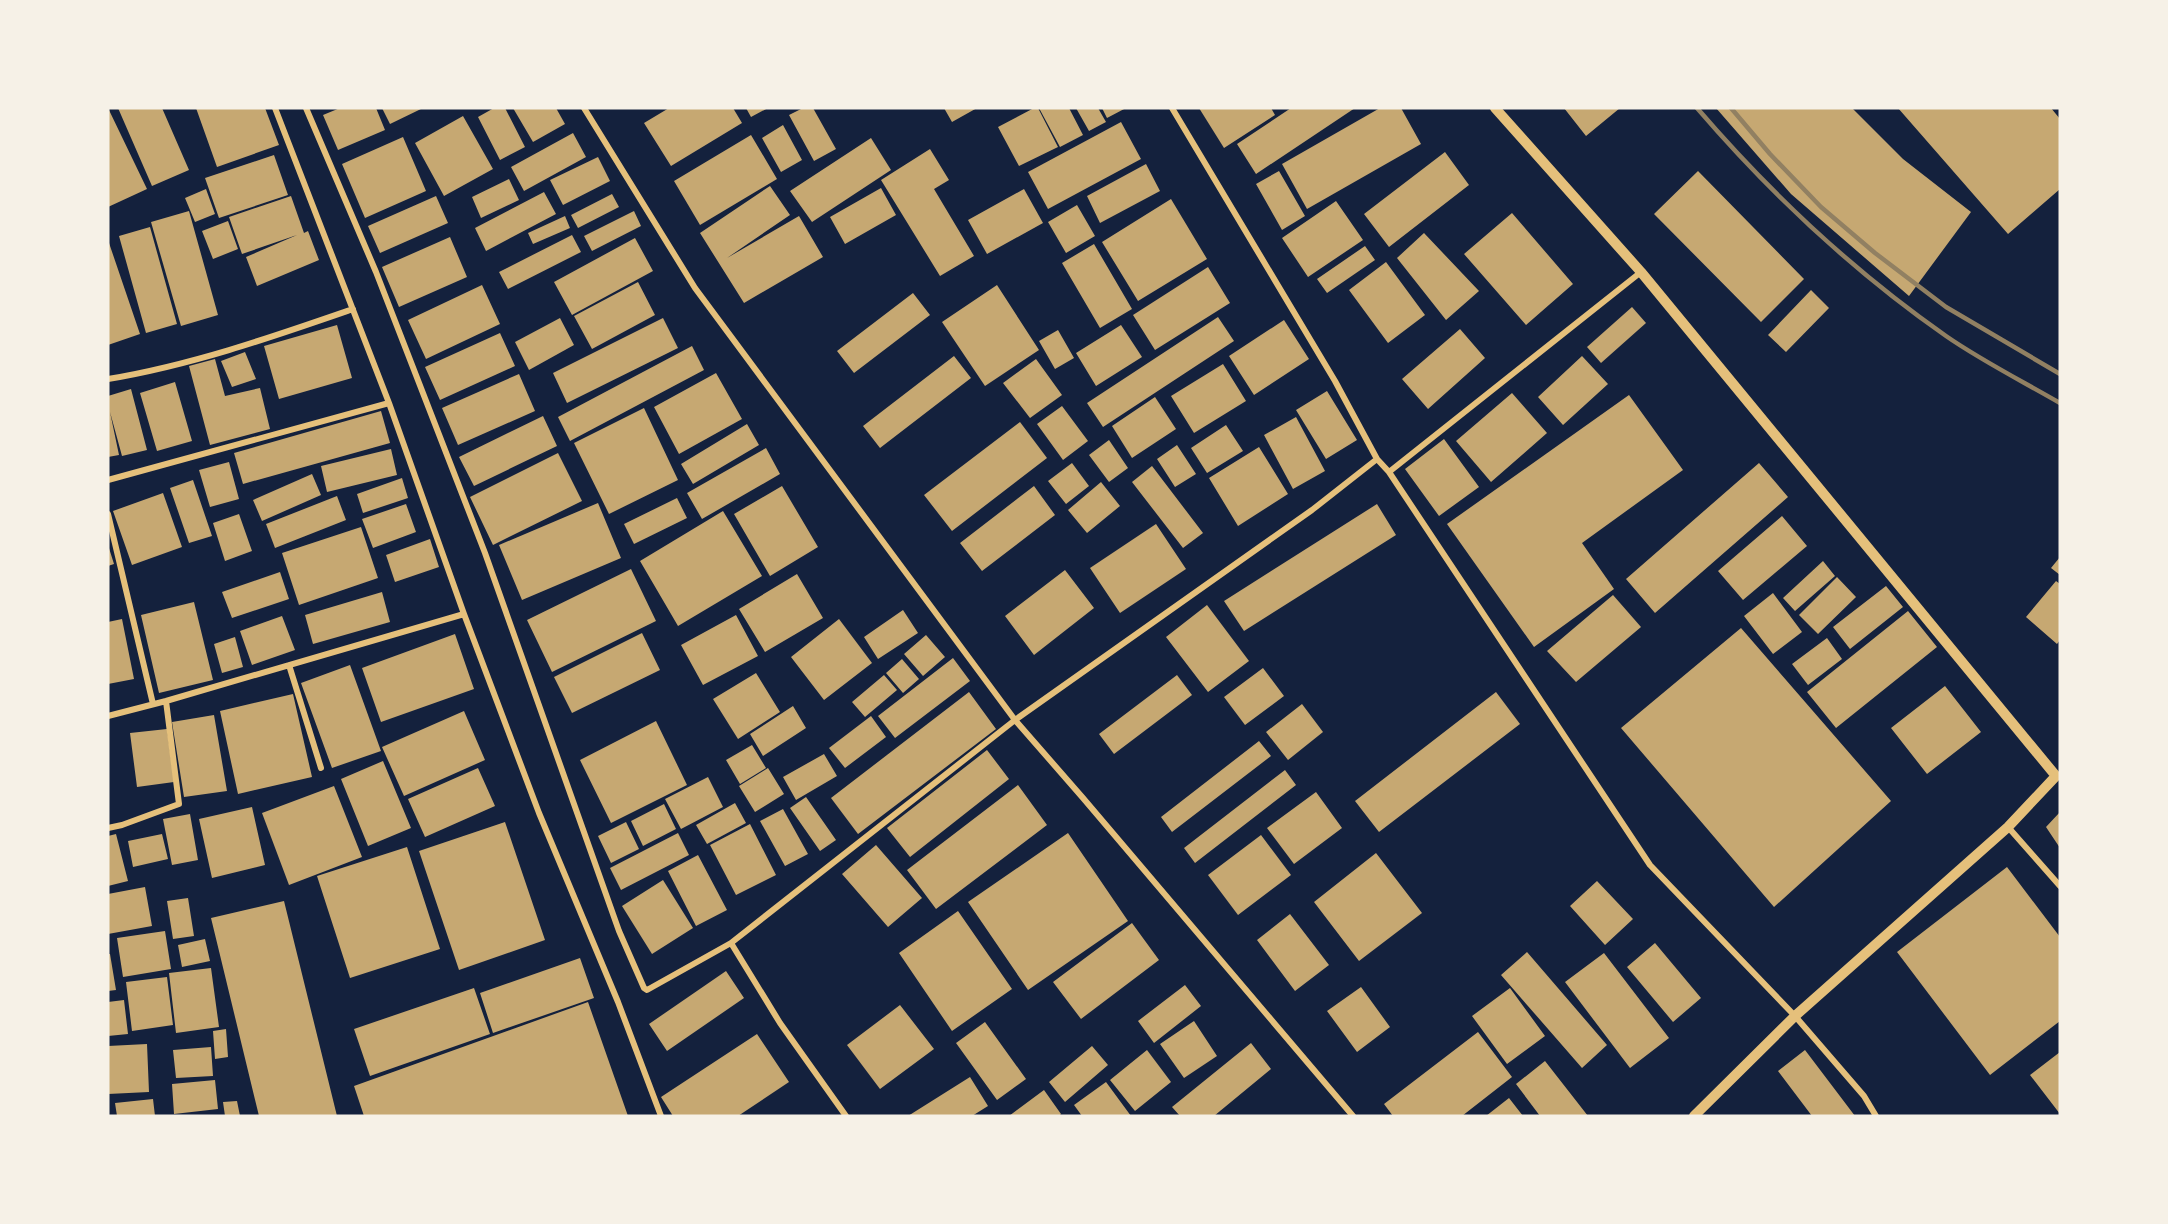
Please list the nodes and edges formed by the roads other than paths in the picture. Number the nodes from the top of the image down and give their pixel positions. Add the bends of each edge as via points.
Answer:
1 (275, 108) edge
2 (306, 108) edge
3 (584, 108) edge
4 (1172, 108) edge
5 (1495, 108) edge
6 (1641, 272) junction
7 (352, 309) junction
8 (108, 379) edge
9 (389, 403) junction
10 (1377, 459) junction
11 (1389, 472) junction
12 (108, 480) edge
13 (108, 514) edge
14 (464, 614) junction
15 (289, 665) junction
16 (166, 701) junction
17 (153, 704) junction
18 (108, 716) edge
19 (1015, 720) junction
20 (321, 768) dead end
21 (2058, 774) edge
22 (2008, 827) junction
23 (108, 828) edge
24 (2060, 886) edge
25 (731, 943) junction
26 (1796, 1016) junction
27 (661, 1116) edge
28 (846, 1116) edge
29 (1353, 1116) edge
30 (1694, 1116) edge
31 (1876, 1116) edge

1 - 7 street
2 - 25 street via 376,272 477,531 644,988 651,990
3 - 19 street via 695,288
4 - 10 street via 1335,381
5 - 6 street
6 - 11 street
6 - 21 street
7 - 8 street via 261,341 150,372
7 - 9 street
9 - 12 street
9 - 14 street
10 - 11 street
10 - 19 street via 1312,510
11 - 26 street via 1650,865
13 - 17 street
14 - 15 street
14 - 27 street
15 - 16 street
15 - 20 street
16 - 17 street
16 - 23 street via 179,804
17 - 18 street
19 - 25 street
19 - 29 street
21 - 22 street
22 - 24 street
22 - 26 street
25 - 28 street via 780,1023
26 - 30 street
26 - 31 street

